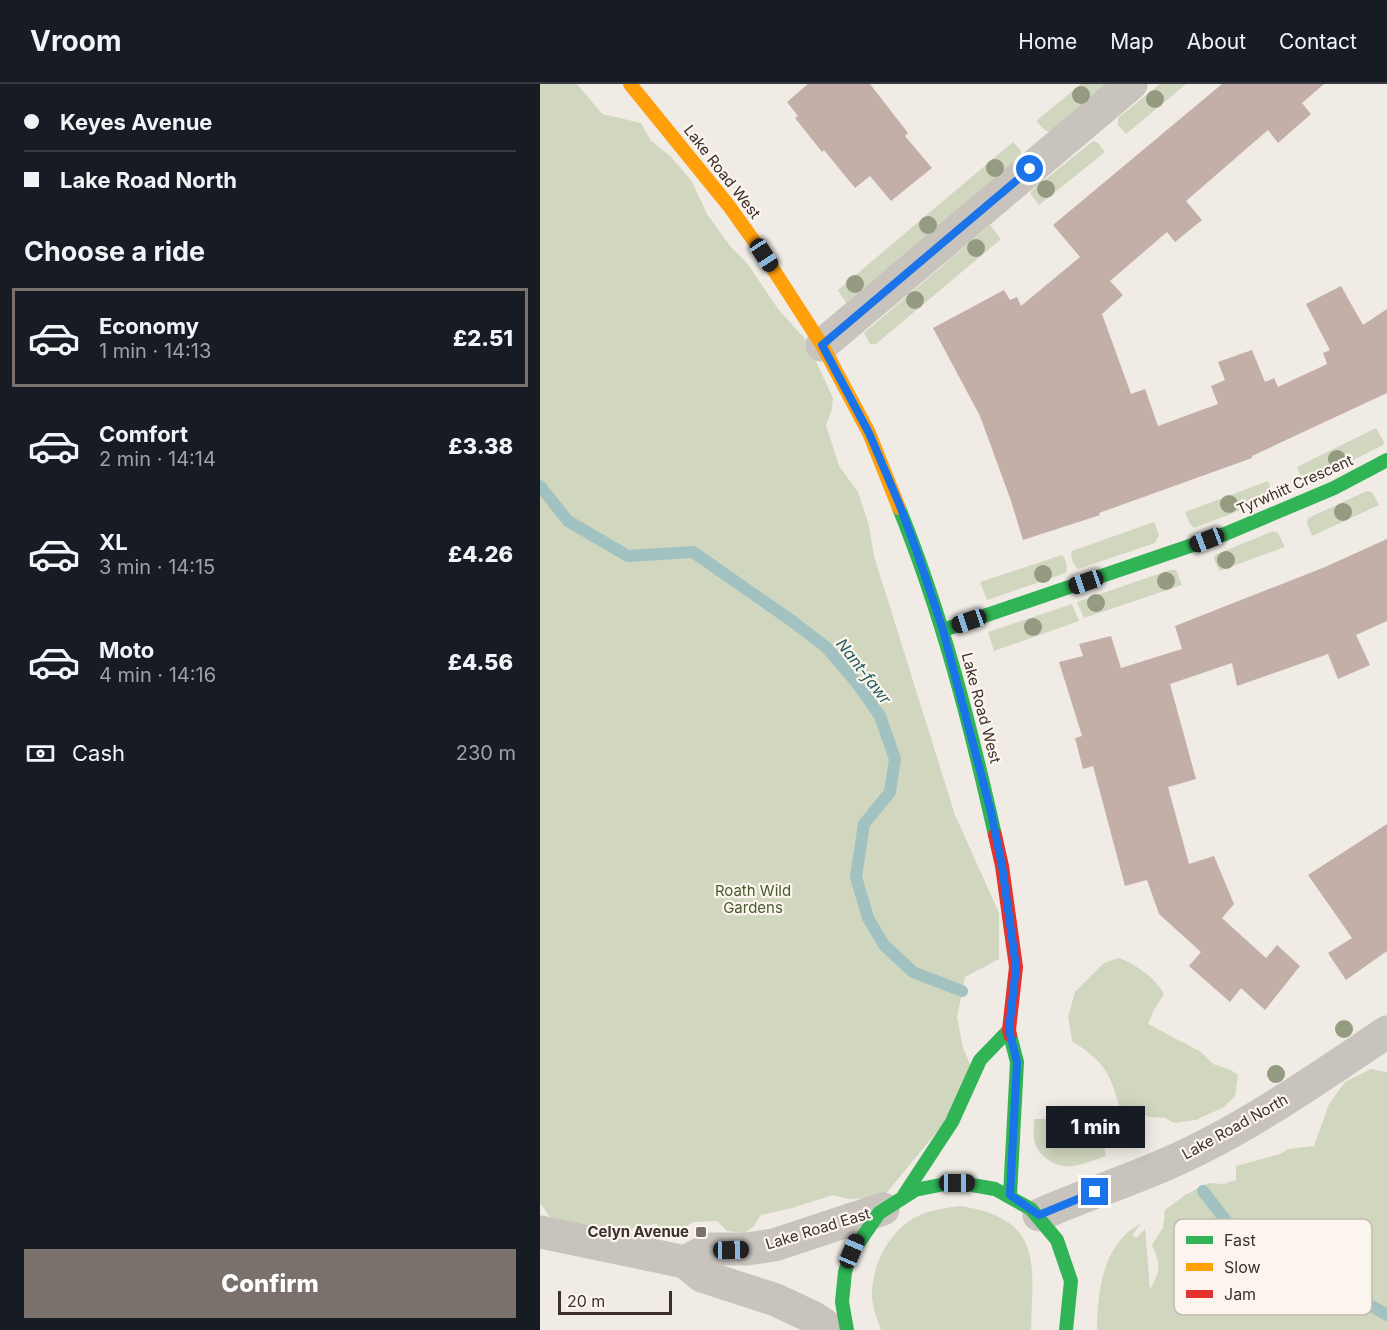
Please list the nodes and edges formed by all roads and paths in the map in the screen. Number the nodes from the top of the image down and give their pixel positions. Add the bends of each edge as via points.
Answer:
1 (630, 84) edge
2 (1131, 84) edge
3 (822, 345) junction
4 (1387, 460) edge
5 (943, 630) junction
6 (1009, 1030) junction
7 (1387, 1032) edge
8 (1010, 1195) junction
9 (893, 1202) junction
10 (1039, 1215) junction
11 (540, 1233) edge
12 (685, 1262) junction
13 (832, 1330) edge
14 (847, 1330) edge
15 (1066, 1330) edge

1 - 3 street, Lake Road West via 729,206
2 - 3 street
3 - 5 street, Lake Road West via 884,466
4 - 5 street, Tyrwhitt Crescent via 1337,487 1190,547
5 - 6 street, Lake Road West via 1002,866 1016,967
6 - 8 street, Lake Road West via 1017,1062
6 - 9 street via 980,1060 952,1122
7 - 10 street, Lake Road North via 1212,1142
8 - 9 street via 976,1183 939,1183
8 - 10 street
9 - 12 street, Lake Road East via 774,1245 709,1249
9 - 14 street via 859,1235 845,1267 842,1302
10 - 15 street via 1059,1244 1070,1277 1071,1312
11 - 12 street
12 - 13 street via 702,1276 776,1300

